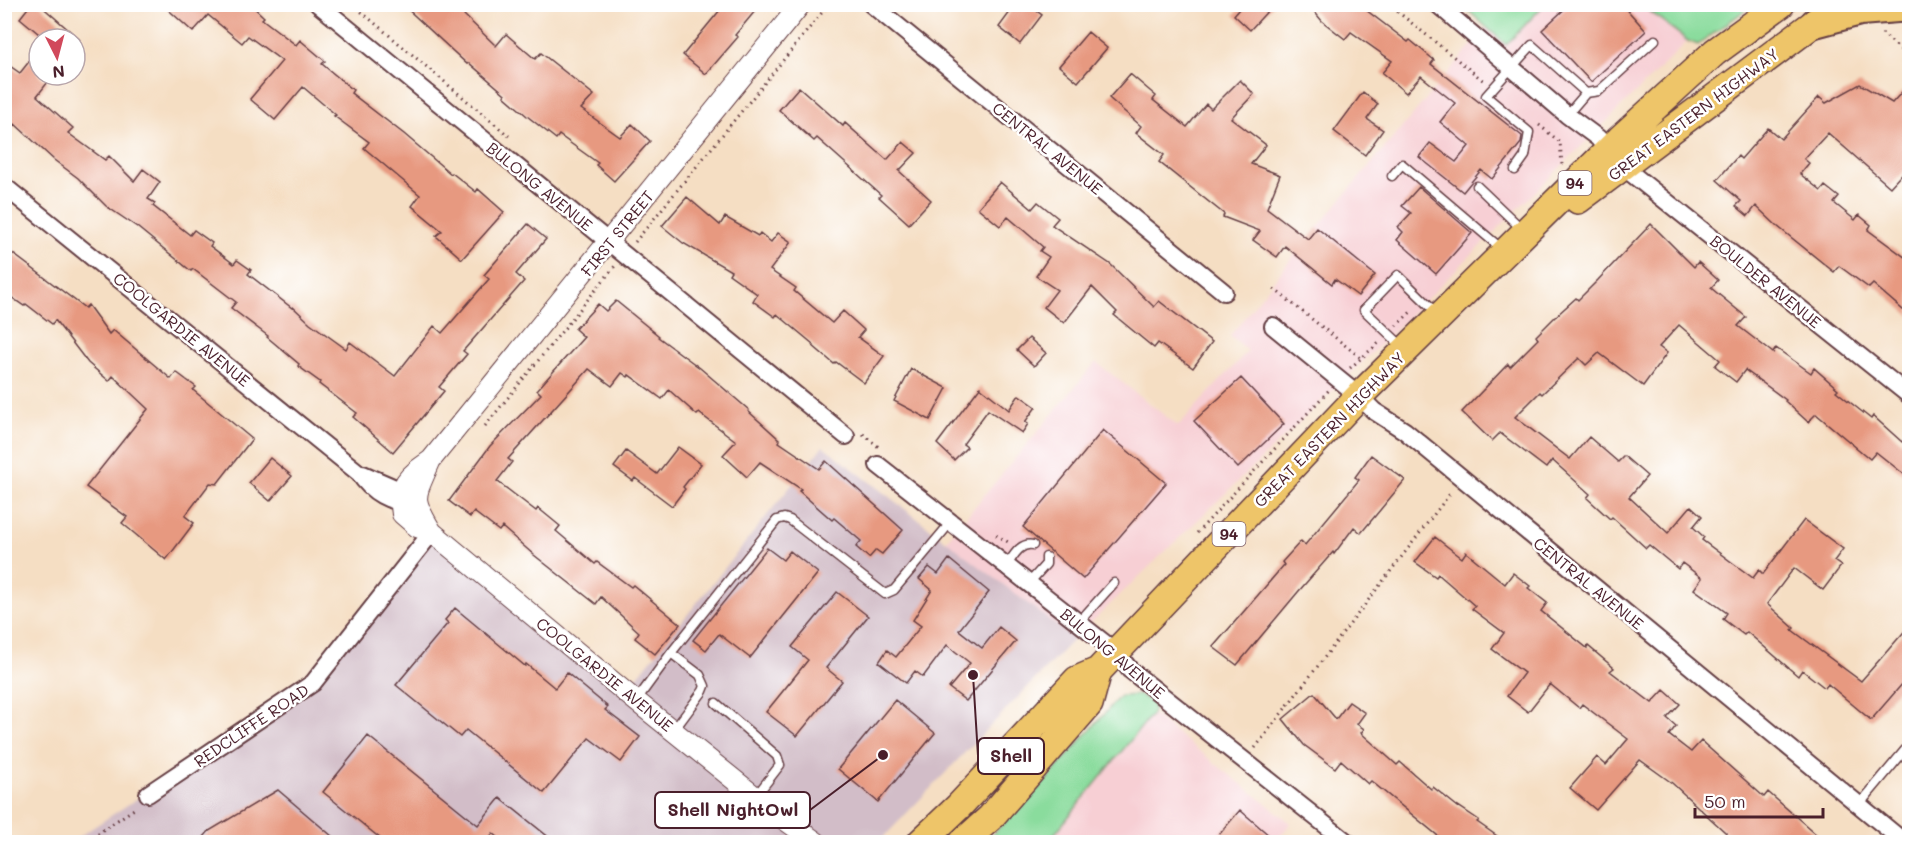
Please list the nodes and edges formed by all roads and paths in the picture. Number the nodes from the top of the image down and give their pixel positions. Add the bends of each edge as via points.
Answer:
1 (318, 4) edge
2 (352, 4) edge
3 (801, 4) edge
4 (829, 4) edge
5 (871, 4) edge
6 (1388, 4) edge
7 (1437, 4) edge
8 (1781, 4) edge
9 (1840, 4) edge
10 (1910, 7) edge
11 (1815, 23) junction
12 (1655, 40) dead end
13 (1511, 68) junction
14 (1494, 89) junction
15 (1586, 93) junction
16 (1567, 115) junction
17 (1535, 122) dead end
18 (513, 140) dead end
19 (1615, 158) junction
20 (1515, 170) dead end
21 (1555, 172) dead end
22 (1392, 176) dead end
23 (4, 186) edge
24 (1478, 186) dead end
25 (1528, 235) junction
26 (614, 236) junction
27 (630, 249) junction
28 (1501, 259) junction
29 (1274, 289) dead end
30 (1224, 292) dead end
31 (1432, 308) junction
32 (1273, 326) dead end
33 (1397, 342) junction
34 (1362, 358) junction
35 (1339, 379) junction
36 (1359, 396) junction
37 (1910, 396) edge
38 (480, 431) dead end
39 (850, 432) joint
40 (880, 458) joint
41 (1462, 478) junction
42 (407, 497) junction
43 (951, 522) junction
44 (432, 532) junction
45 (992, 534) dead end
46 (1193, 537) dead end
47 (1033, 545) dead end
48 (1018, 551) junction
49 (1046, 556) dead end
50 (1007, 565) junction
51 (1029, 583) junction
52 (1114, 583) dead end
53 (1078, 624) junction
54 (671, 653) junction
55 (1107, 662) junction
56 (636, 701) junction
57 (716, 703) dead end
58 (674, 731) junction
59 (1910, 744) edge
60 (1244, 761) junction
61 (148, 794) joint
62 (755, 796) junction
63 (1859, 805) junction
64 (778, 815) junction
65 (89, 843) edge
66 (794, 843) edge
67 (816, 843) edge
68 (921, 843) edge
69 (963, 843) edge
70 (1347, 843) edge
71 (1904, 843) edge

1 - 26 street, BULONG AVENUE
2 - 18 path
3 - 26 street, FIRST STREET
4 - 27 path
5 - 30 street, CENTRAL AVENUE
6 - 14 path
7 - 13 street, BOULDER AVENUE
8 - 19 highway, GREAT EASTERN HIGHWAY / 94 via 1714,52
9 - 11 highway, GREAT EASTERN HIGHWAY / 94
10 - 11 highway via 1860,11
11 - 19 highway, GREAT EASTERN HIGHWAY / 94
12 - 15 lane via 1599,91
13 - 14 lane
13 - 15 lane via 1532,45
13 - 16 street, BOULDER AVENUE
14 - 20 lane via 1486,96 1529,132 1525,156
15 - 16 lane
16 - 19 street, BOULDER AVENUE via 1598,138
17 - 21 path via 1560,142 1563,164
19 - 25 highway, GREAT EASTERN HIGHWAY / 94
19 - 37 street, BOULDER AVENUE
22 - 28 lane via 1402,164
23 - 42 street, COOLGARDIE AVENUE via 359,473 366,484 380,494
24 - 25 lane
25 - 28 highway, GREAT EASTERN HIGHWAY / 94
26 - 27 street, BULONG AVENUE
26 - 27 path
26 - 42 street, FIRST STREET via 431,460 409,476
27 - 38 path
27 - 39 street, BULONG AVENUE
28 - 31 highway, GREAT EASTERN HIGHWAY / 94
29 - 34 path
31 - 33 highway, GREAT EASTERN HIGHWAY / 94
31 - 33 path
31 - 33 lane via 1398,275 1364,310
32 - 35 street, CENTRAL AVENUE
33 - 34 path
33 - 36 highway, GREAT EASTERN HIGHWAY / 94
34 - 35 path
35 - 36 street, CENTRAL AVENUE
35 - 46 path
36 - 41 street, CENTRAL AVENUE
36 - 55 highway, GREAT EASTERN HIGHWAY / 94
39 - 40 path
40 - 43 street, BULONG AVENUE
41 - 60 path
41 - 63 street, CENTRAL AVENUE
42 - 44 street, COOLGARDIE AVENUE via 402,514 417,527
43 - 50 street, BULONG AVENUE
43 - 54 lane via 894,590 885,594 790,520 777,520
44 - 56 street, COOLGARDIE AVENUE
44 - 61 street, REDCLIFFE ROAD via 313,683
45 - 48 path
47 - 48 lane via 1022,546
48 - 50 lane
49 - 51 lane via 1046,564
50 - 51 street, BULONG AVENUE
51 - 53 street, BULONG AVENUE
52 - 53 lane
53 - 55 street, BULONG AVENUE
54 - 56 lane
54 - 58 lane via 700,675 705,686
55 - 60 street, BULONG AVENUE via 1130,670
55 - 68 highway, GREAT EASTERN HIGHWAY / 94 via 1077,680
55 - 69 highway, GREAT EASTERN HIGHWAY / 94 via 1089,704 990,818
56 - 58 street, COOLGARDIE AVENUE
57 - 62 lane via 780,761
58 - 62 street, COOLGARDIE AVENUE
59 - 63 lane
60 - 70 street, BULONG AVENUE
61 - 65 path via 135,810 95,835
62 - 64 street, COOLGARDIE AVENUE
63 - 71 street, CENTRAL AVENUE
64 - 66 street, COOLGARDIE AVENUE
64 - 67 street, COOLGARDIE AVENUE

